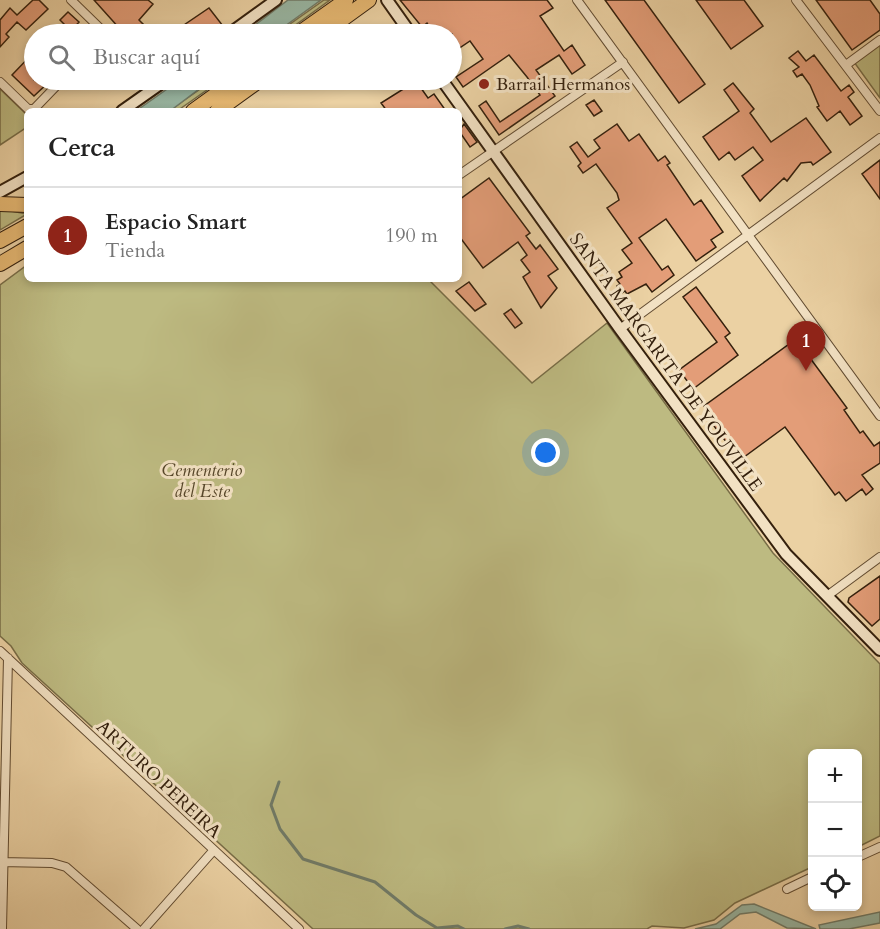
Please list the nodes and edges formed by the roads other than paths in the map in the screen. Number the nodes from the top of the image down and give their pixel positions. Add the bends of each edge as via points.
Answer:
1 (71, 0) edge
2 (276, 0) edge
3 (346, 0) edge
4 (369, 0) edge
5 (387, 0) edge
6 (577, 0) edge
7 (796, 0) edge
8 (95, 24) edge
9 (242, 24) edge
10 (312, 24) edge
11 (336, 24) edge
12 (404, 24) edge
13 (880, 40) edge
14 (623, 62) junction
15 (846, 65) junction
16 (0, 81) edge
17 (52, 90) edge
18 (144, 90) edge
19 (222, 90) edge
20 (246, 90) edge
21 (449, 90) edge
22 (27, 108) edge
23 (35, 108) edge
24 (125, 108) edge
25 (197, 108) edge
26 (221, 108) edge
27 (462, 108) edge
28 (462, 109) edge
29 (880, 111) edge
30 (880, 138) edge
31 (493, 153) junction
32 (462, 173) edge
33 (24, 179) edge
34 (0, 192) edge
35 (0, 204) edge
36 (24, 205) edge
37 (24, 228) edge
38 (748, 233) junction
39 (0, 241) edge
40 (24, 241) edge
41 (24, 250) edge
42 (0, 254) edge
43 (0, 264) edge
44 (620, 329) junction
45 (880, 416) edge
46 (880, 557) edge
47 (826, 596) junction
48 (880, 650) edge
49 (0, 651) edge
50 (8, 658) junction
51 (880, 847) edge
52 (213, 851) junction
53 (862, 855) edge
54 (2, 862) edge
55 (808, 879) edge
56 (787, 889) dead end
57 (2, 929) edge
58 (137, 929) edge
59 (144, 929) edge
60 (298, 929) edge

1 - 8 street
2 - 9 street
3 - 10 highway
4 - 11 highway
5 - 12 street
6 - 14 street
7 - 15 street
13 - 15 street
14 - 31 street
14 - 38 street
15 - 29 street
16 - 22 street
17 - 23 street
18 - 24 street
19 - 25 highway
20 - 26 highway
21 - 27 street, SANTA MARGARITA DE YOUVILLE
28 - 31 street, SANTA MARGARITA DE YOUVILLE
30 - 38 street
31 - 32 street
31 - 44 street, SANTA MARGARITA DE YOUVILLE
33 - 34 street
35 - 36 highway
37 - 39 highway
38 - 44 street
38 - 45 street
40 - 42 highway
41 - 43 highway
44 - 47 street, SANTA MARGARITA DE YOUVILLE via 786,554
46 - 47 street
47 - 48 street, SANTA MARGARITA DE YOUVILLE
49 - 50 street, ARTURO PEREIRA
50 - 52 street, ARTURO PEREIRA
50 - 54 street
51 - 53 street
52 - 59 street
52 - 60 street, ARTURO PEREIRA
54 - 57 street
54 - 58 street via 66,867
55 - 56 street

